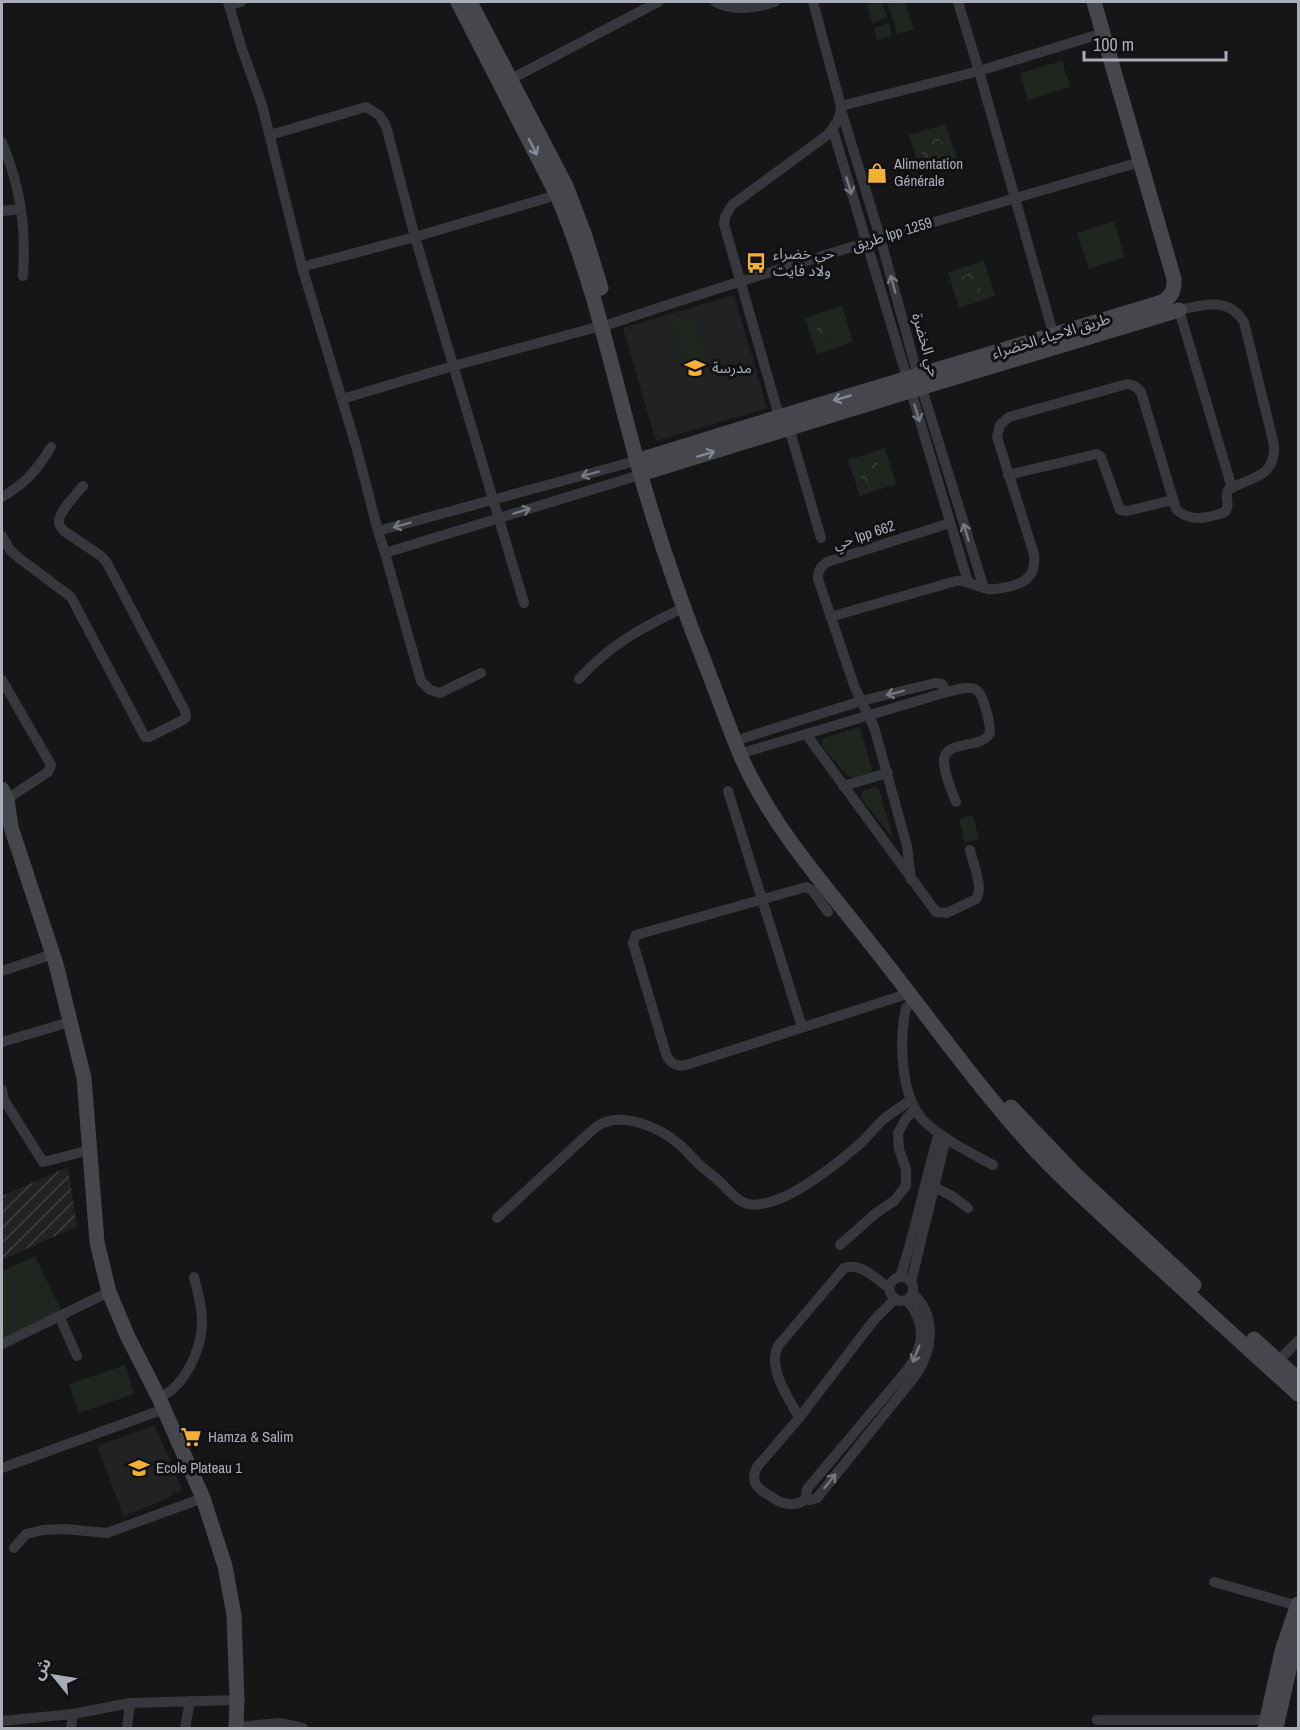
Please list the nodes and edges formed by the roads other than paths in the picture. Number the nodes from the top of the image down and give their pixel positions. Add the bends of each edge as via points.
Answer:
1 (241, 2) edge
2 (658, 2) edge
3 (715, 2) edge
4 (775, 2) edge
5 (813, 2) edge
6 (958, 2) edge
7 (1094, 2) edge
8 (228, 3) edge
9 (470, 5) edge
10 (1103, 33) junction
11 (980, 71) junction
12 (511, 80) junction
13 (841, 108) junction
14 (832, 130) junction
15 (270, 135) junction
16 (2, 142) edge
17 (1140, 162) junction
18 (557, 195) junction
19 (1014, 198) junction
20 (21, 209) junction
21 (2, 211) edge
22 (415, 237) junction
23 (880, 237) junction
24 (866, 242) junction
25 (302, 267) junction
26 (23, 276) dead end
27 (740, 280) junction
28 (1179, 310) junction
29 (606, 325) junction
30 (1054, 336) junction
31 (453, 366) junction
32 (914, 383) junction
33 (342, 399) junction
34 (784, 422) junction
35 (51, 447) dead end
36 (643, 466) junction
37 (1008, 475) junction
38 (83, 486) dead end
39 (1232, 488) junction
40 (2, 496) edge
41 (495, 500) junction
42 (1173, 500) junction
43 (500, 518) junction
44 (950, 523) junction
45 (378, 531) junction
46 (2, 536) edge
47 (821, 538) dead end
48 (385, 553) junction
49 (968, 582) junction
50 (984, 588) junction
51 (525, 603) dead end
52 (683, 608) junction
53 (830, 617) junction
54 (481, 673) dead end
55 (579, 679) dead end
56 (2, 680) edge
57 (947, 692) junction
58 (861, 701) junction
59 (868, 715) junction
60 (806, 734) junction
61 (746, 745) junction
62 (888, 773) junction
63 (843, 786) junction
64 (728, 790) dead end
65 (4, 794) edge
66 (956, 802) dead end
67 (6, 830) edge
68 (970, 850) dead end
69 (912, 880) junction
70 (762, 899) junction
71 (828, 912) dead end
72 (53, 954) junction
73 (2, 971) edge
74 (912, 997) junction
75 (70, 1022) junction
76 (802, 1028) junction
77 (2, 1041) edge
78 (2, 1097) edge
79 (913, 1105) junction
80 (943, 1135) junction
81 (90, 1150) junction
82 (993, 1165) dead end
83 (934, 1187) junction
84 (968, 1208) dead end
85 (497, 1218) dead end
86 (921, 1221) junction
87 (840, 1245) dead end
88 (194, 1277) dead end
89 (900, 1277) junction
90 (911, 1282) junction
91 (889, 1288) junction
92 (109, 1292) junction
93 (910, 1297) junction
94 (895, 1299) junction
95 (59, 1317) junction
96 (1299, 1341) edge
97 (2, 1344) edge
98 (77, 1356) dead end
99 (1278, 1361) junction
100 (1299, 1379) edge
101 (1299, 1394) edge
102 (162, 1404) junction
103 (799, 1418) junction
104 (2, 1468) edge
105 (203, 1498) junction
106 (14, 1548) dead end
107 (1214, 1582) dead end
108 (1298, 1605) edge
109 (1299, 1635) edge
110 (237, 1700) junction
111 (189, 1701) junction
112 (130, 1703) junction
113 (73, 1714) junction
114 (1097, 1720) dead end
115 (2, 1721) edge
116 (1269, 1726) edge
117 (71, 1728) edge
118 (127, 1728) edge
119 (185, 1728) edge
120 (236, 1728) edge
121 (303, 1728) edge

1 - 8 street
2 - 12 street
3 - 4 street via 731,9
5 - 13 street
6 - 11 street
7 - 10 main road
8 - 15 street
9 - 12 main road
9 -> 18 main road
10 - 11 street
10 - 17 main road
11 - 13 street
11 - 19 street
12 - 29 main road via 576,210 594,261
13 - 14 street
13 - 23 street, حي الخضرة
14 -> 24 street
14 - 27 street via 728,211 724,224
15 - 22 street via 366,107 379,115 386,126
15 - 25 street
16 - 20 street
17 - 19 street, طريق lpp 1259
17 - 30 main road, طريق الاحياء الخضراء via 1173,274 1172,294 1164,301
18 - 22 street
18 - 29 main road
19 - 23 street, طريق lpp 1259
19 - 30 street
20 - 21 street
20 - 26 street
22 - 25 street
22 - 31 street
23 - 24 street, طريق lpp 1259
32 -> 23 street, حي الخضرة
24 - 27 street, طريق lpp 1259
24 - 32 street
25 - 33 street
27 - 29 street, طريق lpp 1259
27 - 34 street
28 - 32 main road
28 - 39 street
28 - 39 street via 1215,303 1233,310 1244,322 1275,453 1259,477
29 - 31 street, طريق lpp 1259
29 - 36 main road
30 - 32 main road, طريق الاحياء الخضراء
31 - 33 street, طريق lpp 1259
31 - 41 street
32 - 34 main road, طريق الاحياء الخضراء
32 -> 44 street
50 -> 32 street, حي الخضرة
33 - 45 street
34 - 36 main road, طريق الاحياء الخضراء
34 - 47 street
35 - 40 street via 31,476
36 -> 41 street
43 -> 36 street
36 - 52 main road
36 - 61 main road
37 - 42 street via 1097,453 1120,510
37 - 42 street via 997,437 1003,420 1131,384 1141,392
37 - 50 street via 1034,554 1033,569 1022,583 993,590
38 - 46 street via 61,514 59,525 107,562 185,711 183,720 145,737 70,597 10,550
39 - 42 street via 1226,494 1227,511 1201,519 1181,514
41 - 43 street
41 -> 45 street
43 - 48 street
43 - 51 street
44 - 49 street
44 - 53 street, حي lpp 662 via 823,565 818,579
45 - 48 street
48 - 54 street via 421,681 440,693
49 - 50 street
49 - 53 street via 956,581
52 - 55 street via 624,639
52 - 74 main road via 741,756 766,805
53 - 58 street, حي lpp 662
56 - 65 street via 51,765 48,772
57 -> 58 street via 937,682
57 - 59 street
57 - 66 street via 970,688 978,691 991,730 985,740 952,749 945,755 944,764
58 - 59 street, حي lpp 662
58 - 61 street
59 - 60 street
59 - 62 street, حي lpp 662
60 - 61 street
60 - 63 street
61 - 99 main road via 764,783 793,828 1012,1109 1094,1193
62 - 63 street
62 - 69 street, حي lpp 662 via 908,846
63 - 69 street
64 - 70 street
65 - 67 main road
67 - 72 main road
68 - 69 street via 980,889 976,899 939,914
70 - 71 street via 810,888
70 - 76 street
70 - 76 street via 634,937 666,1054 671,1063 681,1066
72 - 73 street
72 - 75 main road
74 - 76 street
74 - 79 street via 906,1008 903,1035 904,1072
74 - 101 main road via 1002,1112 1056,1172
75 - 77 street
75 - 81 main road via 84,1078
78 - 81 street via 43,1162
79 - 80 street via 923,1120
79 - 85 street via 884,1119 862,1142 818,1176 781,1198 750,1205 738,1201 659,1130 639,1122 616,1120 588,1134
79 - 87 street via 898,1133 906,1186
80 - 82 street
80 - 83 street
80 - 86 street
81 - 92 main road via 97,1242
83 - 84 street
83 - 86 street
86 - 89 street
86 - 90 street
88 - 102 street via 202,1326 196,1355
89 - 90 street
89 - 91 street
90 - 93 street
91 - 94 street
91 - 103 street via 860,1268 844,1268 778,1347 774,1367
92 - 95 street
92 - 102 main road
93 - 94 street via 903,1301
93 - 103 street via 921,1332 907,1378 807,1489 808,1498 796,1504 782,1503 758,1488 753,1478 757,1467
94 - 103 street via 874,1320
95 - 97 street
95 - 98 street
96 - 99 street
99 - 100 main road
102 - 104 street
102 - 105 main road
105 - 106 street via 107,1533 65,1529 26,1534
105 - 110 main road via 225,1566 234,1615
107 - 108 street
108 - 116 main road via 1282,1651
109 - 116 main road
110 - 111 street
110 - 120 main road
111 - 112 street
111 - 119 street
112 - 113 street
112 - 118 street
113 - 115 street
113 - 117 street
114 - 116 street
120 - 121 street via 280,1723

